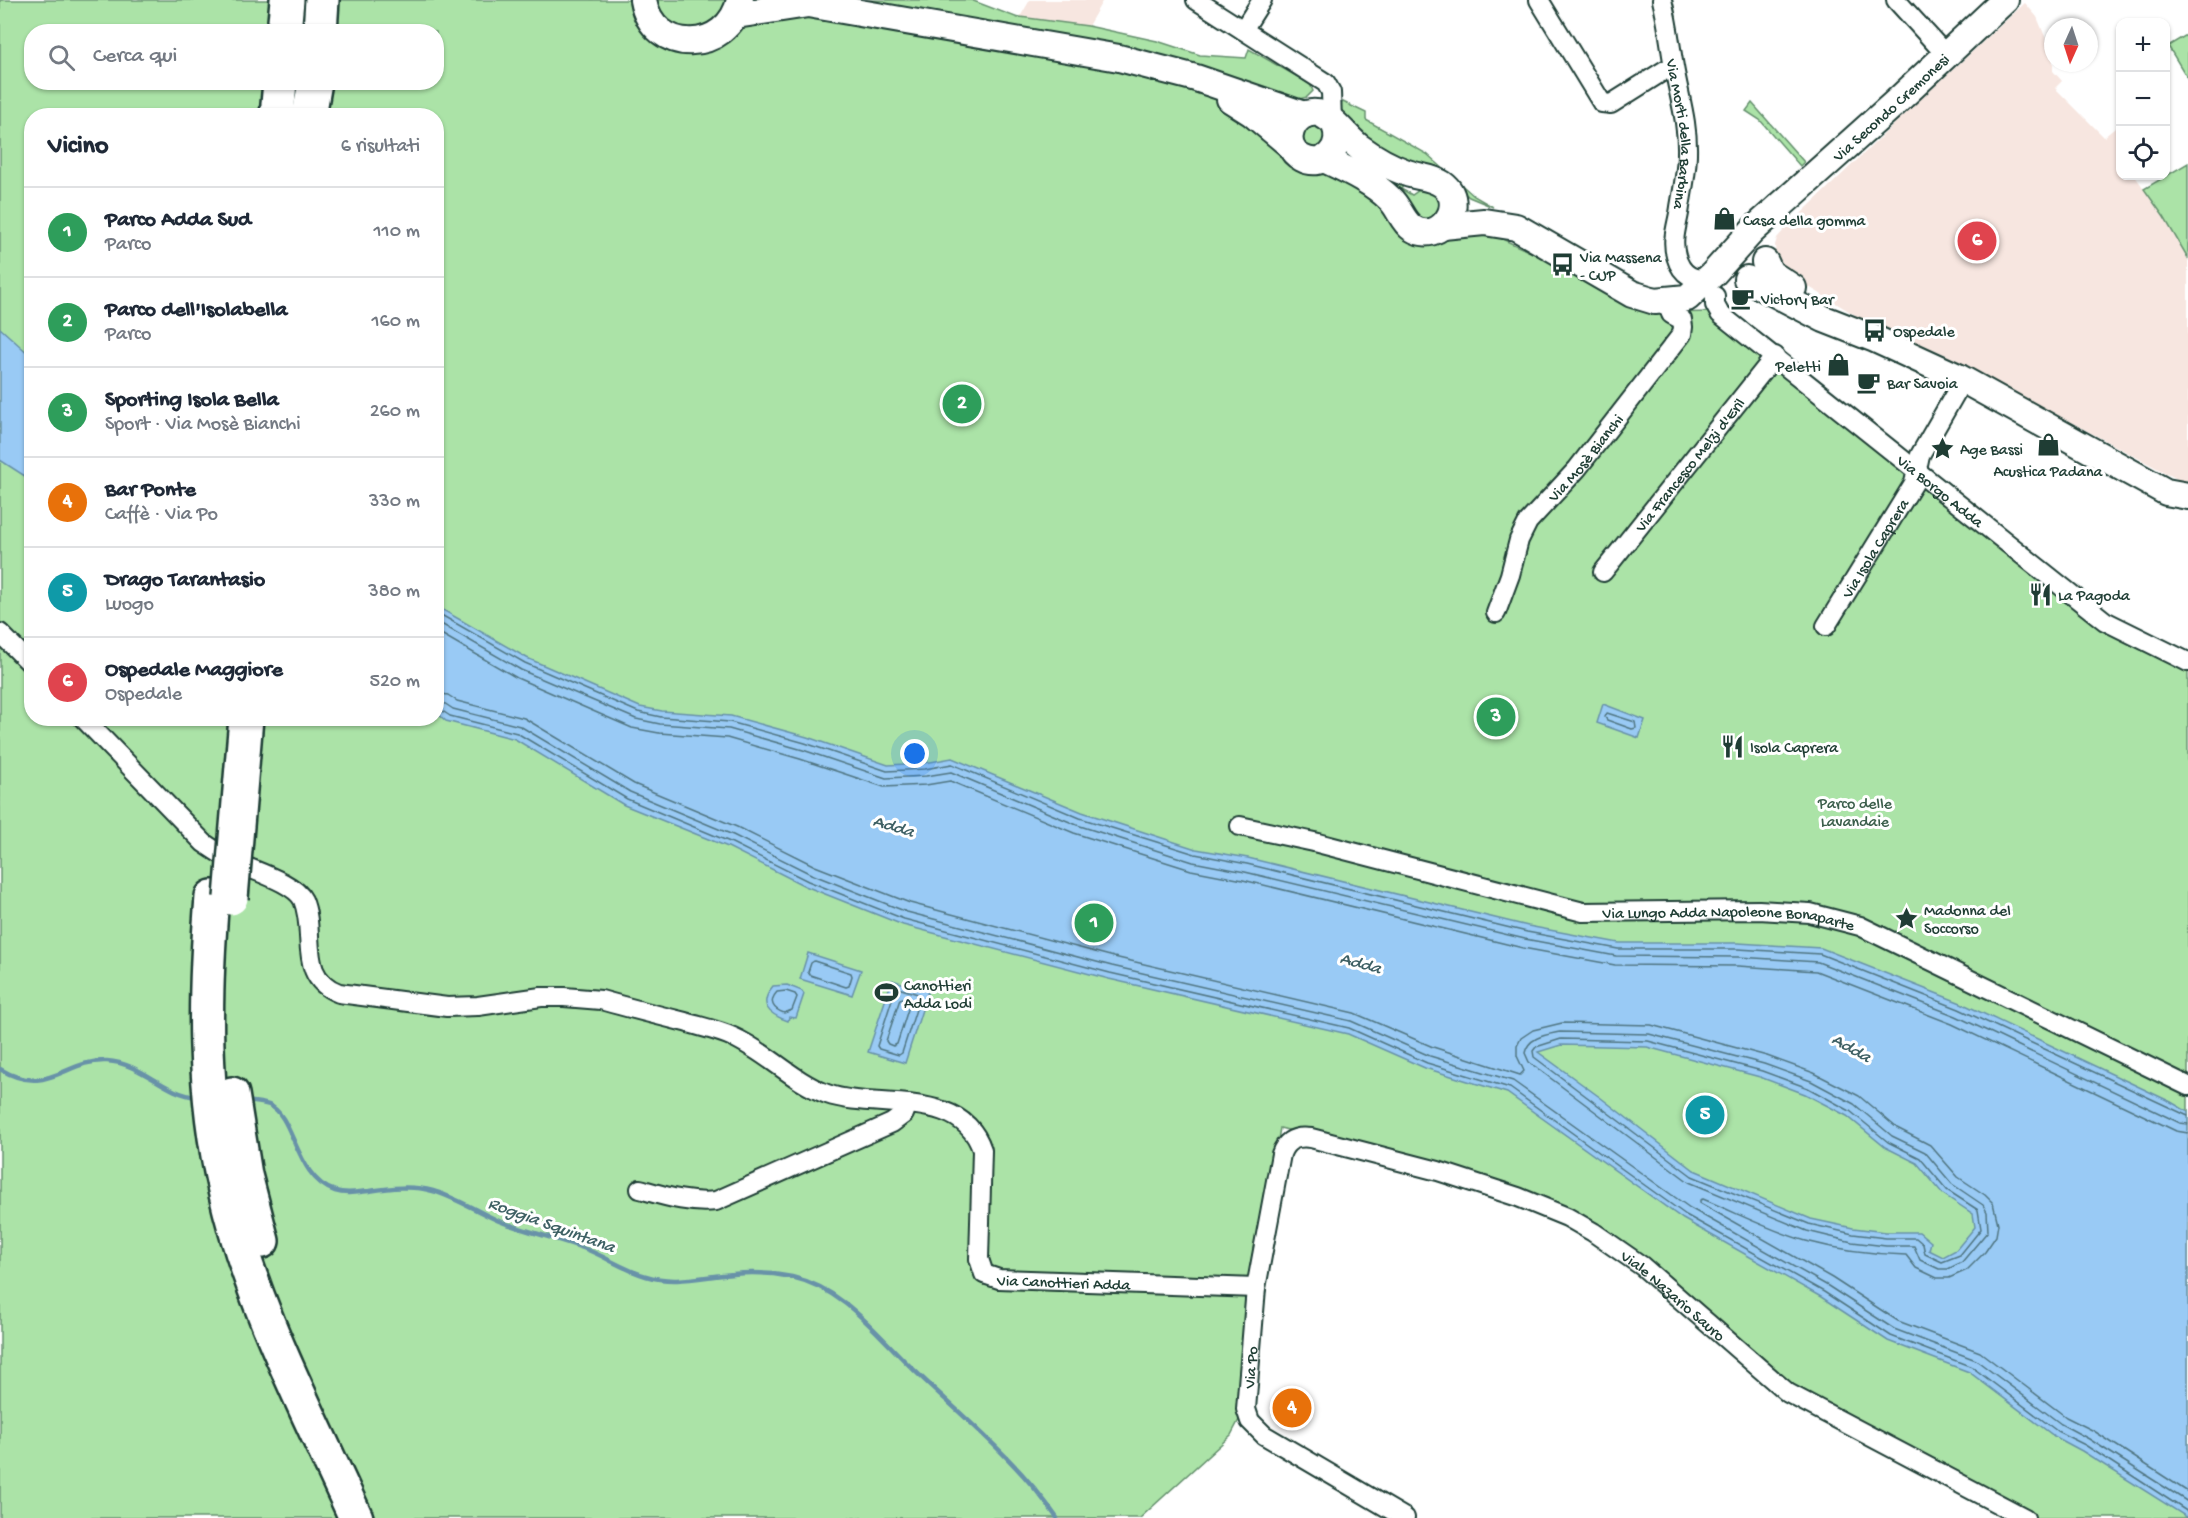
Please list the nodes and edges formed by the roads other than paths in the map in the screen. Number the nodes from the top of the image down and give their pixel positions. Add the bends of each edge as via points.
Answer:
1 (287, 0) edge
2 (307, 0) edge
3 (322, 0) edge
4 (643, 0) edge
5 (1196, 0) edge
6 (1262, 0) edge
7 (1539, 0) edge
8 (1662, 0) edge
9 (1896, 0) edge
10 (2005, 0) edge
11 (802, 2) edge
12 (738, 8) edge
13 (285, 24) edge
14 (305, 24) edge
15 (320, 24) edge
16 (1243, 30) junction
17 (1946, 55) junction
18 (1675, 75) junction
19 (1196, 78) junction
20 (279, 90) edge
21 (299, 90) edge
22 (314, 90) edge
23 (278, 108) edge
24 (298, 108) edge
25 (310, 108) edge
26 (1320, 118) junction
27 (1290, 145) junction
28 (1324, 159) junction
29 (1436, 183) junction
30 (1774, 212) junction
31 (1401, 213) junction
32 (1443, 225) junction
33 (1516, 226) junction
34 (1735, 251) junction
35 (1755, 268) junction
36 (1615, 285) junction
37 (1714, 285) junction
38 (1671, 314) junction
39 (1774, 356) junction
40 (1960, 378) junction
41 (1917, 469) junction
42 (2186, 494) edge
43 (1603, 572) dead end
44 (1496, 613) dead end
45 (1826, 626) dead end
46 (0, 633) edge
47 (24, 657) edge
48 (2188, 662) edge
49 (91, 726) edge
50 (227, 726) edge
51 (245, 726) edge
52 (1240, 826) dead end
53 (222, 897) junction
54 (2188, 1086) edge
55 (908, 1104) junction
56 (1296, 1138) joint
57 (640, 1189) dead end
58 (258, 1266) junction
59 (1256, 1288) junction
60 (356, 1518) edge
61 (381, 1518) edge
62 (1405, 1518) edge
63 (2025, 1518) edge

1 - 13 highway
2 - 14 highway
3 - 15 highway
4 - 12 street via 652,23 664,34 695,42 712,38 726,28
5 - 16 street
6 - 16 street
7 - 18 street via 1605,104 1665,70
8 - 18 street, Via Morti della Barbina
9 - 17 street
10 - 17 street, Via Secondo Cremonesi
11 - 12 street
11 - 19 street via 1081,51
16 - 26 street via 1322,80
17 - 30 street, Via Secondo Cremonesi
18 - 37 street, Via Morti della Barbina via 1684,110 1688,152 1674,249 1679,266 1688,276
19 - 26 street
19 - 27 street via 1252,113
20 - 23 highway
21 - 24 highway
22 - 25 highway
26 - 27 street via 1293,125
26 - 28 street via 1338,135 1337,145
26 - 29 street via 1385,164
27 - 28 street via 1304,159
28 - 31 street via 1382,192
29 - 31 street via 1415,181 1406,188 1400,202
29 - 32 street via 1452,197 1453,208
29 - 33 street
30 - 34 street, Via Secondo Cremonesi
30 - 35 street, Via Secondo Cremonesi
31 - 32 street via 1406,223 1421,231
32 - 33 street via 1484,222
33 - 36 street
34 - 35 street via 1742,246 1758,248
34 - 37 street, Via Secondo Cremonesi
35 - 37 street
35 - 40 street via 1824,320
36 - 37 street via 1655,301 1687,298
36 - 38 street via 1648,311
37 - 38 street via 1695,310
37 - 39 street, Via Borgo Adda via 1714,305 1720,314
38 - 44 street, Via Mosè Bianchi via 1683,323 1680,338 1577,469 1522,531
39 - 41 street, Via Borgo Adda
39 - 43 street, Via Francesco Melzi d'Eril
40 - 41 street, Via Isola Caprera via 1955,394 1920,454
40 - 42 street via 2166,492
41 - 45 street, Via Isola Caprera via 1914,483
41 - 48 street, Via Borgo Adda via 2105,621
46 - 47 street
49 - 55 street via 204,843 298,893 304,905 315,974 328,989 447,1007 541,997 601,1000 731,1036 830,1095
50 - 53 highway
51 - 53 highway, bridge
52 - 54 street, Via Lungo Adda Napoleone Bonaparte via 1583,912 1759,910 1820,915 1870,930
53 - 58 highway via 206,1001 205,1041 221,1098 225,1190
55 - 57 street via 904,1114 892,1123 716,1201 681,1200
55 - 59 street, Via Canottieri Adda via 950,1114 979,1140 979,1259 984,1274 999,1279
56 - 59 street, Via Po via 1283,1149
56 - 63 street, Viale Nazario Sauro via 1311,1138 1438,1171 1567,1217 1642,1266 1788,1393
58 - 60 highway via 276,1342
58 - 61 highway via 291,1320
59 - 62 street, Via Po via 1246,1409 1250,1421 1264,1435

